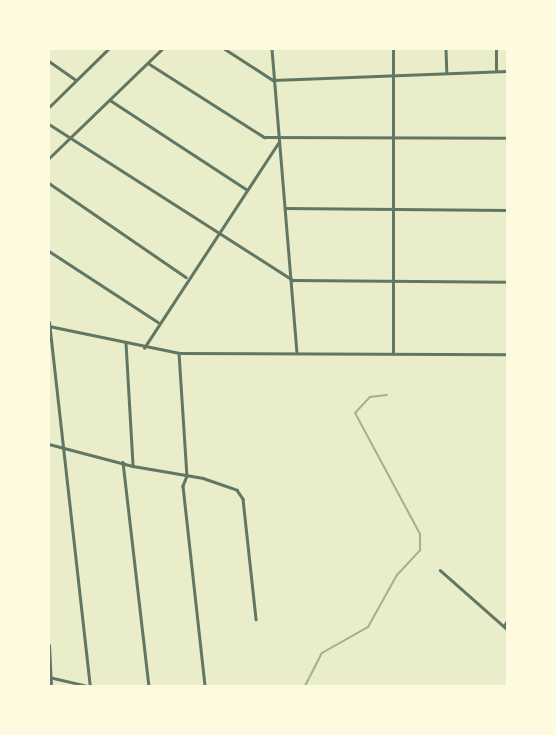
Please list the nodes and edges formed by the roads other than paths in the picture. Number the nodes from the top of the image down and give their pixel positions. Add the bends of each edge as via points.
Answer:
1 (108, 49) edge
2 (162, 49) edge
3 (225, 49) edge
4 (272, 49) edge
5 (393, 49) edge
6 (446, 49) edge
7 (496, 49) edge
8 (49, 61) edge
9 (148, 62) junction
10 (496, 71) junction
11 (447, 72) junction
12 (507, 72) edge
13 (393, 74) junction
14 (76, 80) junction
15 (273, 80) junction
16 (110, 100) junction
17 (49, 107) edge
18 (49, 124) edge
19 (279, 137) junction
20 (71, 138) junction
21 (395, 138) junction
22 (507, 138) edge
23 (278, 143) junction
24 (49, 158) edge
25 (49, 183) edge
26 (246, 189) junction
27 (285, 208) junction
28 (392, 210) junction
29 (507, 210) edge
30 (217, 234) junction
31 (49, 251) edge
32 (186, 277) junction
33 (293, 280) junction
34 (393, 282) junction
35 (507, 282) edge
36 (158, 322) junction
37 (49, 325) edge
38 (126, 343) junction
39 (144, 348) junction
40 (179, 353) junction
41 (297, 353) junction
42 (393, 354) junction
43 (507, 354) edge
44 (49, 444) edge
45 (64, 447) junction
46 (123, 461) junction
47 (133, 466) junction
48 (187, 476) junction
49 (440, 570) dead end
50 (256, 619) dead end
51 (507, 621) edge
52 (506, 627) edge
53 (49, 645) edge
54 (50, 678) edge
55 (51, 686) edge
56 (89, 686) edge
57 (149, 686) edge
58 (205, 686) edge

1 - 14 street
2 - 9 street
3 - 15 street
4 - 15 street
5 - 13 street
6 - 11 street
7 - 10 street
8 - 14 street
9 - 16 street
9 - 19 street via 264,137
10 - 11 street
10 - 12 street
11 - 13 street
13 - 15 street
13 - 21 street
14 - 17 street
15 - 19 street
16 - 20 street
16 - 26 street
18 - 20 street
19 - 21 street
19 - 23 street
20 - 24 street
20 - 30 street
21 - 22 street
21 - 28 street
23 - 26 street
23 - 27 street
25 - 32 street
26 - 30 street
27 - 28 street
27 - 33 street
28 - 29 street
28 - 34 street
30 - 32 street
30 - 33 street
31 - 36 street
32 - 36 street
33 - 34 street
33 - 41 street
34 - 35 street
34 - 42 street
36 - 39 street
37 - 38 street
37 - 45 street
38 - 39 street
38 - 47 street
39 - 40 street
40 - 41 street
40 - 48 street
41 - 42 street
42 - 43 street
44 - 45 street
45 - 46 street
45 - 56 street
46 - 47 street
46 - 57 street
47 - 48 street
48 - 50 street via 237,490 242,498
48 - 58 street via 183,486
49 - 52 street
51 - 52 street
53 - 54 street
54 - 55 street
54 - 56 street

